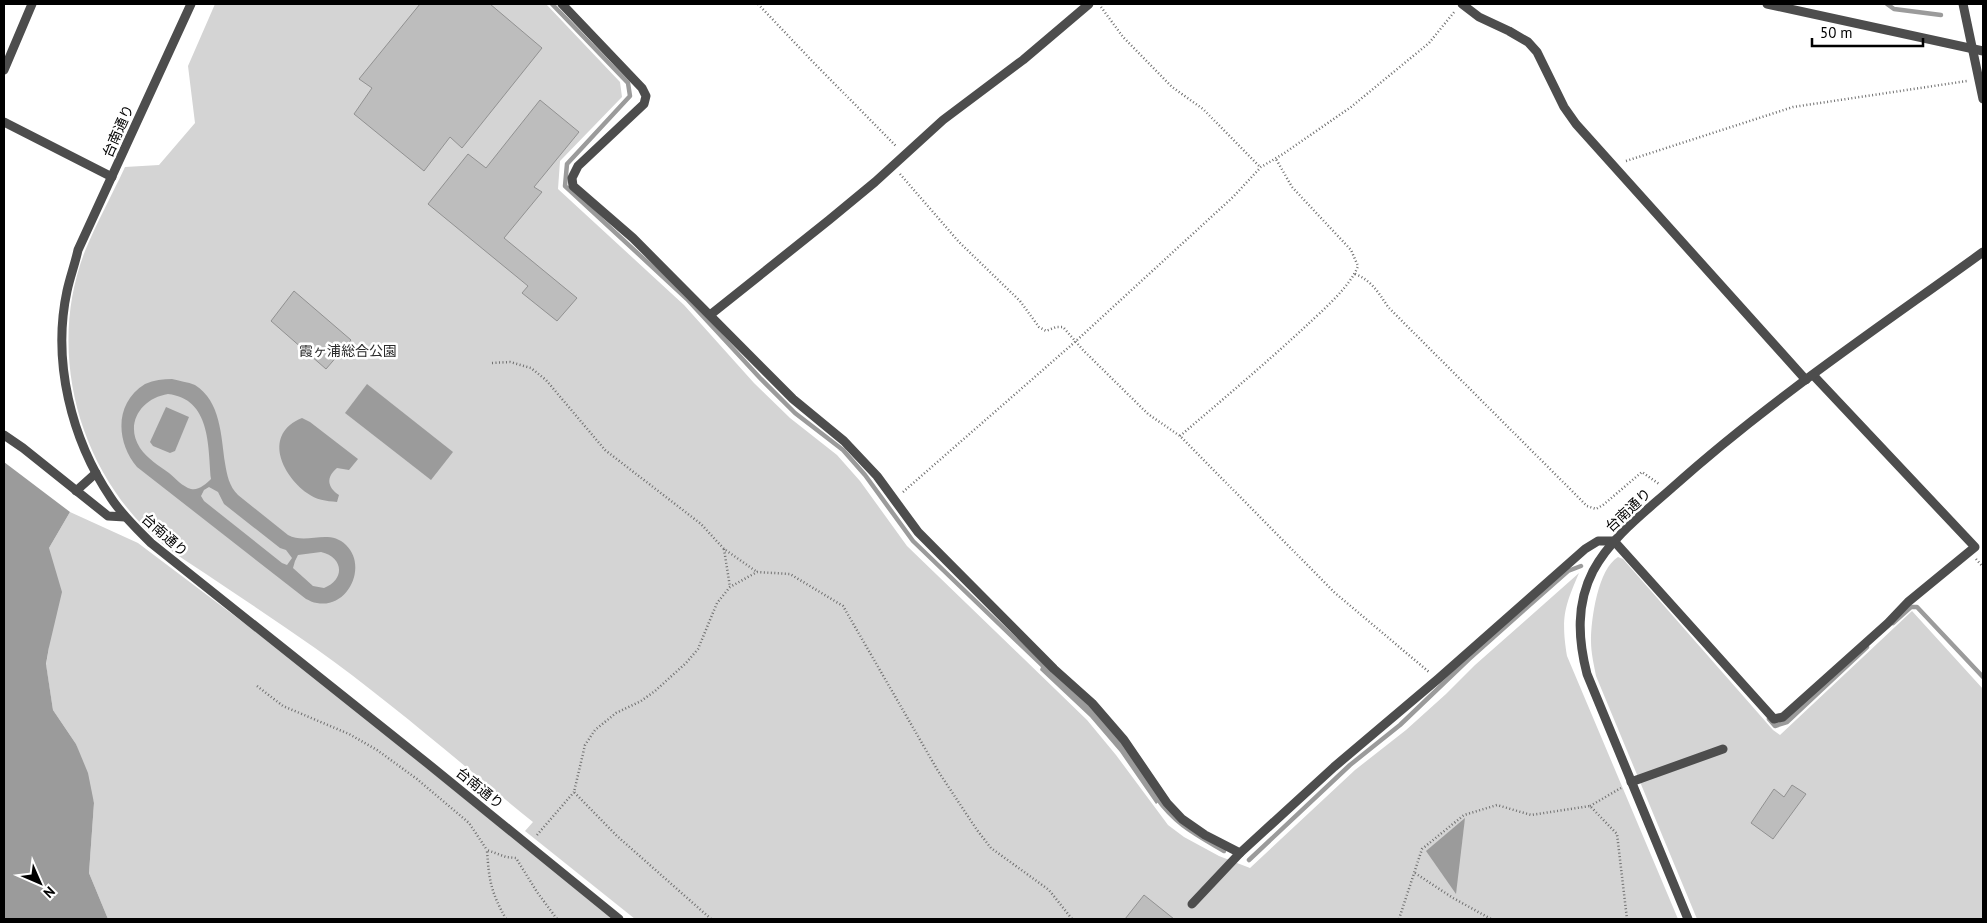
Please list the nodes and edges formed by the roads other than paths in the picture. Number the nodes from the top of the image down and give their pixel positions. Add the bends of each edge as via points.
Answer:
1 (32, 4) edge
2 (191, 4) edge
3 (562, 4) edge
4 (1089, 4) edge
5 (1461, 4) edge
6 (1767, 4) edge
7 (1963, 4) edge
8 (1972, 49) junction
9 (1983, 51) edge
10 (4, 70) edge
11 (1983, 99) edge
12 (4, 122) edge
13 (112, 177) junction
14 (1983, 252) edge
15 (710, 315) junction
16 (1810, 377) junction
17 (4, 435) edge
18 (96, 473) junction
19 (76, 491) junction
20 (125, 517) junction
21 (1614, 541) junction
22 (1723, 749) dead end
23 (1631, 782) junction
24 (1240, 852) junction
25 (1192, 904) dead end
26 (619, 919) edge
27 (1688, 919) edge

1 - 10 street
2 - 13 street, 台南通り
3 - 15 street via 646,96 644,104 578,166 572,178 574,186 633,238
4 - 15 street via 944,120 830,220
5 - 16 street via 1528,42 1537,52 1576,124
6 - 8 street
7 - 8 street
8 - 9 street
8 - 11 street
12 - 13 street
13 - 18 street, 台南通り via 78,250 67,291 62,344 68,395 82,445
14 - 16 street, 台南通り
15 - 24 street via 793,400 844,441 876,476 918,532 1092,704 1124,740 1182,820
16 - 21 street, 台南通り via 1767,408
16 - 21 street via 1975,546 1783,716 1774,719
17 - 19 street
18 - 19 street
18 - 20 street, 台南通り
19 - 20 street via 108,516
20 - 26 street, 台南通り via 168,558
21 - 23 street, 台南通り via 1593,571 1585,591 1580,608 1581,649 1587,674
21 - 24 street via 1598,542 1585,549
22 - 23 street
23 - 27 street, 台南通り
24 - 25 street

